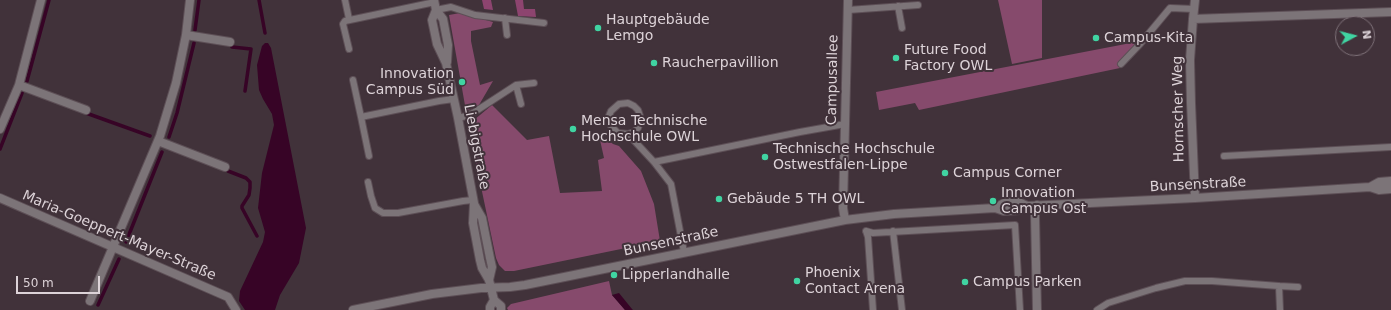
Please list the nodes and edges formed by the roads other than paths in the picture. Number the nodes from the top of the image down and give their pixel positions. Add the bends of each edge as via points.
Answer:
1 (41, 0) edge
2 (190, 0) edge
3 (345, 0) edge
4 (848, 0) edge
5 (1171, 0) edge
6 (1196, 0) edge
7 (435, 4) edge
8 (918, 5) dead end
9 (898, 6) junction
10 (1170, 8) junction
11 (1194, 9) junction
12 (848, 10) junction
13 (1391, 12) edge
14 (505, 18) junction
15 (1193, 19) junction
16 (349, 20) junction
17 (544, 23) dead end
18 (902, 28) dead end
19 (186, 35) junction
20 (507, 36) dead end
21 (230, 42) dead end
22 (349, 49) dead end
23 (1121, 64) dead end
24 (353, 80) dead end
25 (534, 83) dead end
26 (19, 85) junction
27 (516, 85) junction
28 (454, 99) junction
29 (521, 104) dead end
30 (86, 110) dead end
31 (361, 117) junction
32 (458, 118) junction
33 (846, 124) junction
34 (0, 129) edge
35 (628, 134) junction
36 (158, 141) junction
37 (1391, 147) edge
38 (368, 156) dead end
39 (1224, 156) dead end
40 (654, 162) junction
41 (225, 167) dead end
42 (1391, 181) edge
43 (368, 182) dead end
44 (1370, 187) junction
45 (1391, 189) edge
46 (0, 198) edge
47 (1195, 198) junction
48 (473, 202) junction
49 (1037, 206) junction
50 (845, 220) junction
51 (893, 232) junction
52 (113, 246) junction
53 (684, 252) junction
54 (490, 284) junction
55 (1279, 286) junction
56 (1298, 287) dead end
57 (494, 300) junction
58 (90, 301) dead end
59 (236, 310) edge
60 (353, 310) edge
61 (490, 310) edge
62 (501, 310) edge
63 (873, 310) edge
64 (902, 310) edge
65 (1020, 310) edge
66 (1037, 310) edge
67 (1097, 310) edge
68 (1280, 310) edge

1 - 26 street
2 - 19 street
3 - 16 lane
4 - 12 street, Campusallee
5 - 10 lane
6 - 11 street
7 - 14 lane via 475,15
7 - 16 lane
7 - 28 street, Liebigstraße via 443,18 448,45 446,63
8 - 9 lane
9 - 12 lane
9 - 18 lane
10 - 11 lane
10 - 23 lane
11 - 15 street, Hornscher Weg
12 - 33 street, Campusallee
13 - 15 street
14 - 17 lane
14 - 20 lane
15 - 47 street, Hornscher Weg via 1190,96
16 - 22 lane via 343,24
19 - 21 street
19 - 36 street via 176,83
24 - 31 lane
25 - 27 lane
26 - 30 street
26 - 34 street
27 - 29 lane
27 - 32 lane via 473,113
28 - 31 lane, Liebigstraße
28 - 32 street, Liebigstraße
31 - 38 lane
32 - 48 street, Liebigstraße
33 - 40 lane
33 - 50 street, Campusallee via 843,208
35 - 35 lane via 638,128 640,116 634,106 628,103 619,104 611,111 610,126 618,133
35 - 40 lane
36 - 41 street
36 - 52 street
37 - 39 lane
40 - 53 lane via 671,184
42 - 44 street, Bunsenstraße via 1379,182
43 - 48 lane, Liebigstraße via 375,208 383,213 398,213 463,200
44 - 45 street, Bunsenstraße via 1380,190
44 - 47 street, Bunsenstraße
46 - 52 street, Maria-Goeppert-Mayer-Straße
47 - 49 street, Bunsenstraße
48 - 54 street, Liebigstraße via 482,218 492,267
49 - 50 street, Bunsenstraße via 1013,202 995,208 894,214
49 - 66 street
50 - 53 street, Bunsenstraße
51 - 63 lane via 866,231
51 - 64 lane
51 - 65 lane via 1015,225
52 - 58 street
52 - 59 street, Maria-Goeppert-Mayer-Straße via 228,297
53 - 54 street, Bunsenstraße via 525,285 510,287
54 - 57 street, Liebigstraße
54 - 60 street, Bunsenstraße
55 - 56 lane
55 - 67 lane via 1212,280 1185,281 1108,303
55 - 68 lane
57 - 61 street
57 - 62 street, Liebigstraße via 501,306

